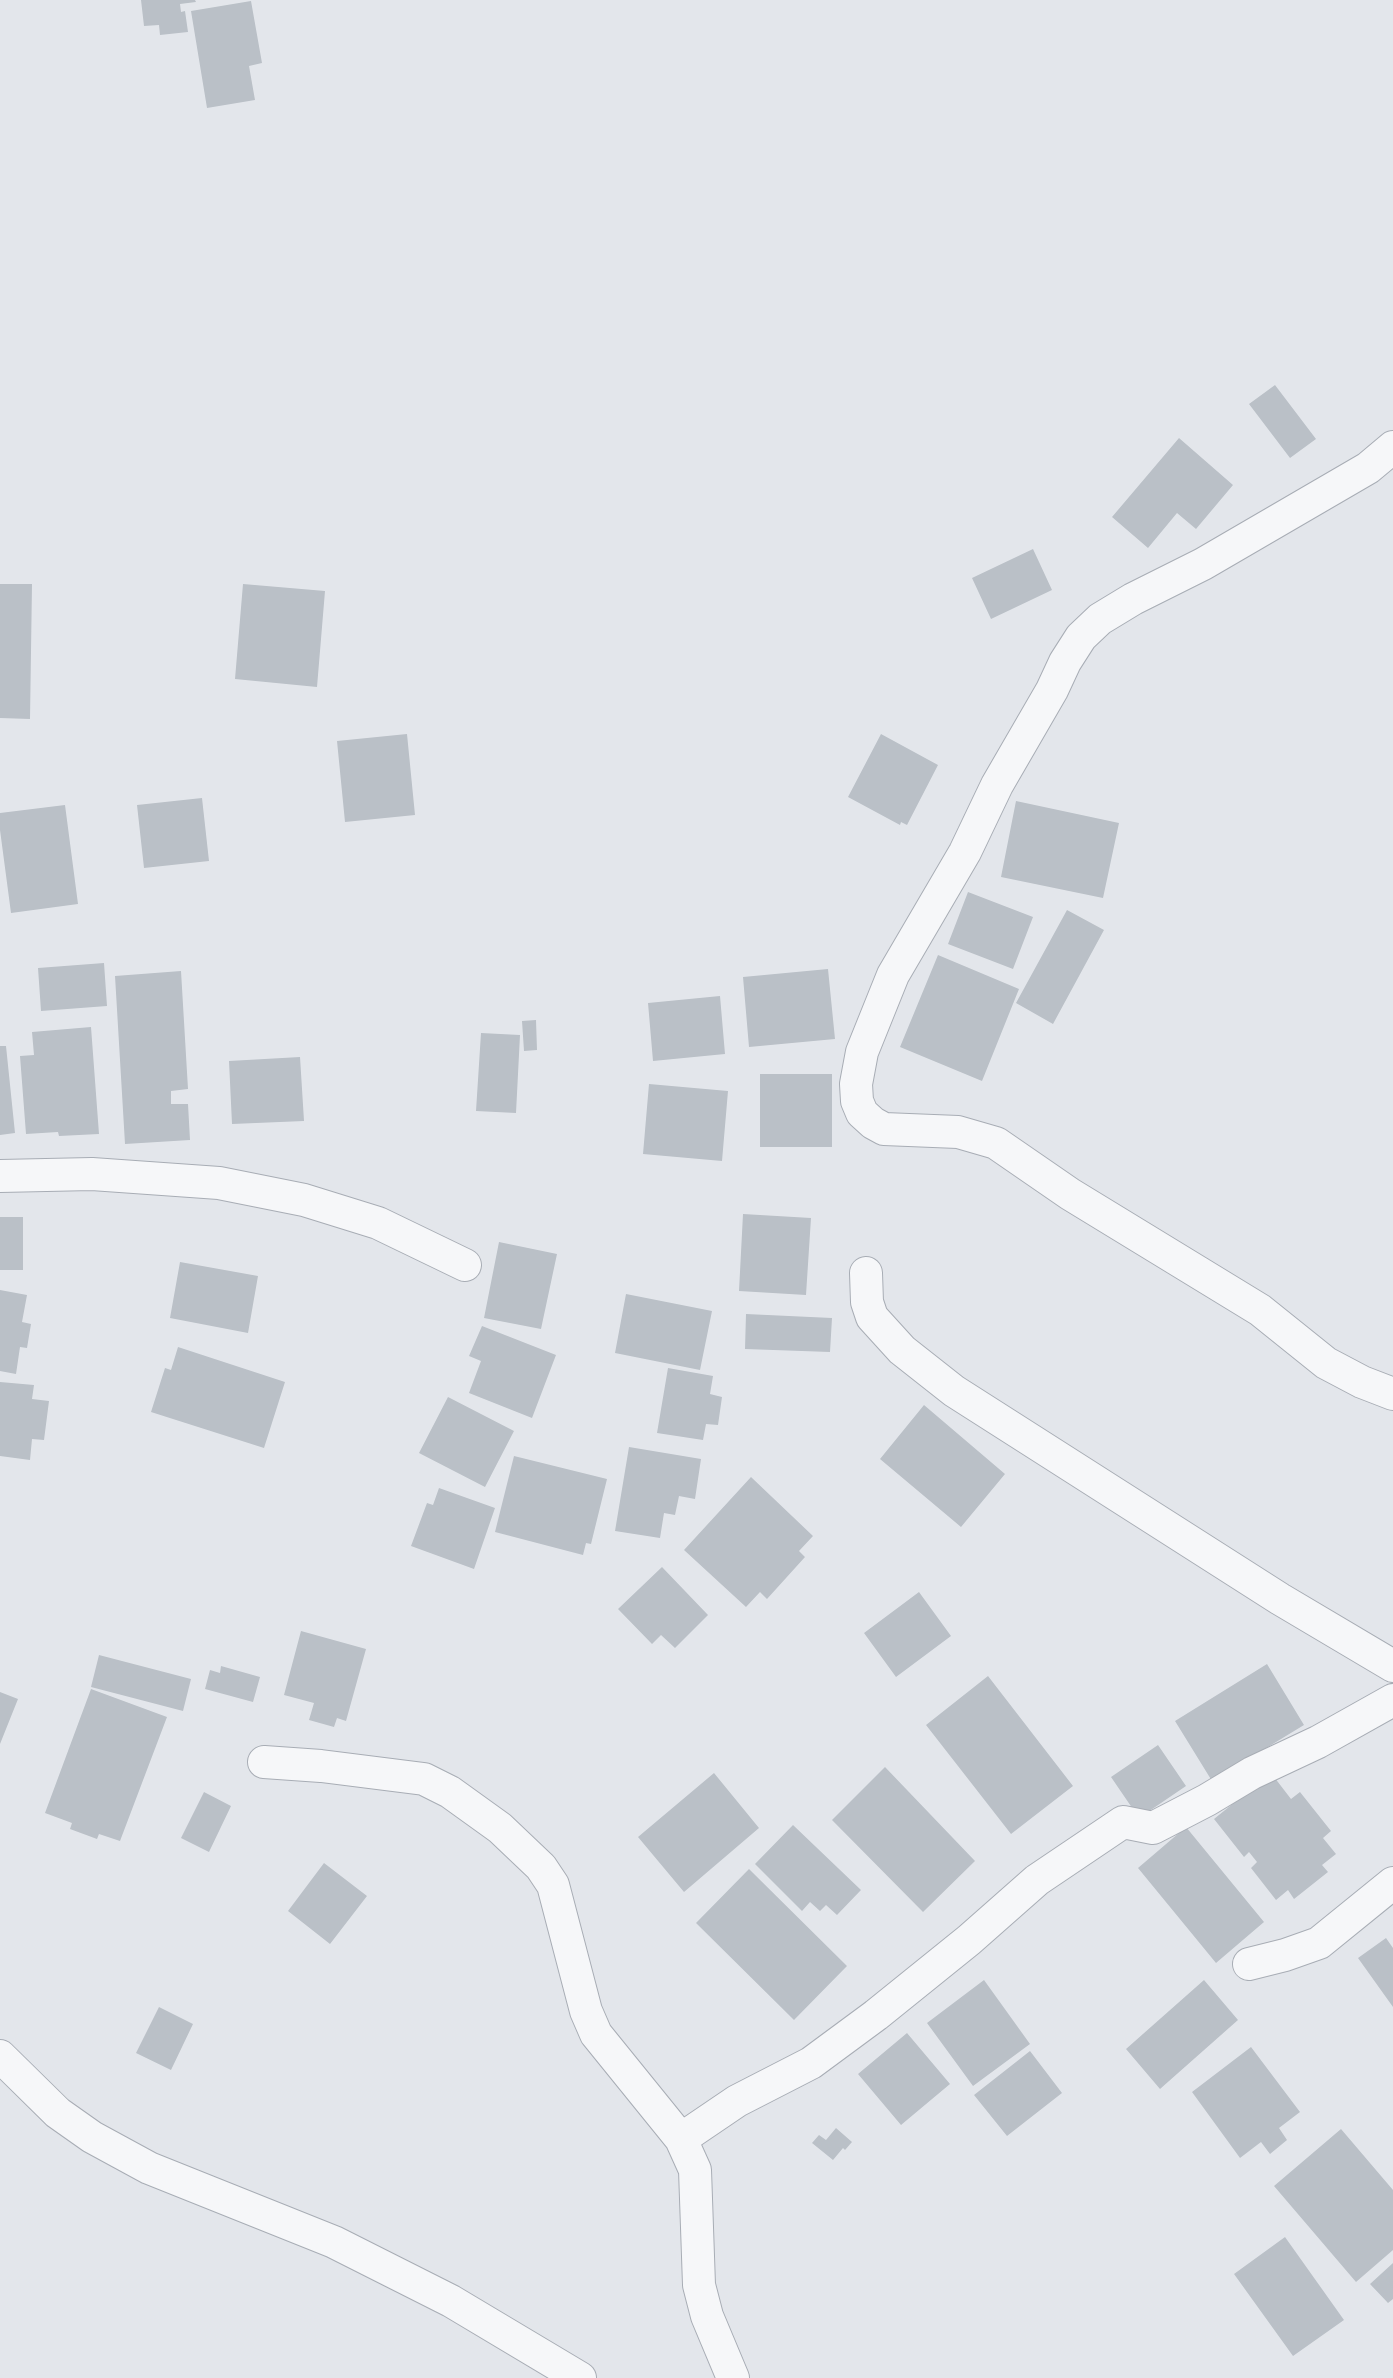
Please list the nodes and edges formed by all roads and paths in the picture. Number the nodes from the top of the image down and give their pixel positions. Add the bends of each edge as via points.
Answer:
1 (1393, 447) edge
2 (0, 1176) edge
3 (465, 1265) dead end
4 (866, 1273) dead end
5 (1393, 1394) edge
6 (1393, 1666) edge
7 (1393, 1700) edge
8 (264, 1762) dead end
9 (1393, 1883) edge
10 (1249, 1964) dead end
11 (0, 2056) edge
12 (681, 2139) junction
13 (580, 2378) edge
14 (733, 2378) edge

1 - 5 street via 1368,468 1108,614 1081,637 997,785 966,852 892,975 862,1052 856,1084 862,1113 878,1126 958,1132 996,1143 1070,1194 1260,1310 1326,1363
2 - 3 street via 92,1174 219,1183 304,1200 378,1222
4 - 6 street via 872,1317 902,1350 954,1390 1261,1587
7 - 12 street via 1153,1827 1122,1822 1037,1880 969,1940 811,2063 737,2101
8 - 12 street via 424,1779 450,1792 500,1828 541,1867 553,1885 586,2011 596,2034
9 - 10 street via 1319,1943
11 - 13 street via 58,2113 92,2138 149,2168 334,2242 451,2301
12 - 14 street via 695,2170 699,2285 706,2316

